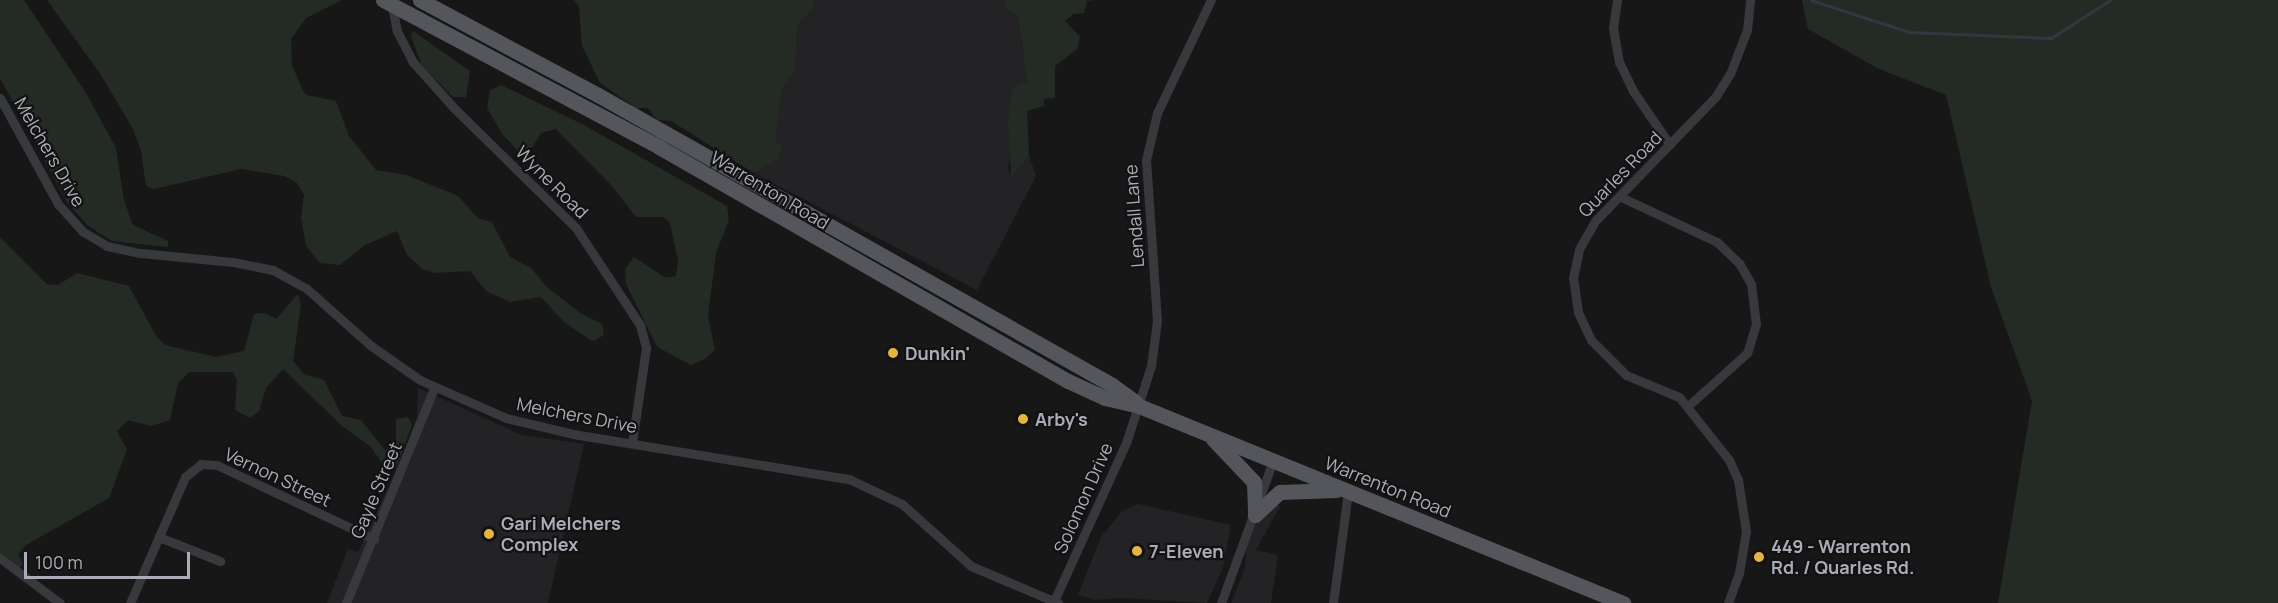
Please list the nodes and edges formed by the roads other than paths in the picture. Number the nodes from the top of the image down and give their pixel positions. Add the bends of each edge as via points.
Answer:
1 (420, 0) edge
2 (1211, 0) edge
3 (1617, 0) edge
4 (1750, 0) edge
5 (388, 2) edge
6 (0, 98) edge
7 (1670, 145) junction
8 (1621, 197) junction
9 (434, 388) junction
10 (1139, 406) junction
11 (1688, 406) junction
12 (1209, 435) junction
13 (632, 443) junction
14 (1273, 461) junction
15 (1346, 491) junction
16 (1255, 515) junction
17 (159, 537) junction
18 (374, 539) junction
19 (0, 558) edge
20 (220, 561) dead end
21 (1055, 602) edge
22 (60, 603) edge
23 (130, 603) edge
24 (346, 603) edge
25 (1221, 603) edge
26 (1333, 603) edge
27 (1623, 603) edge
28 (1728, 603) edge

1 - 10 main road, Warrenton Road via 598,95 1112,386
2 - 10 street, Lendall Lane via 1157,113 1146,160 1157,321 1151,366
3 - 7 street via 1613,28 1619,62 1633,91
4 - 7 street, Quarles Road via 1747,30 1730,74 1716,96
5 - 10 main road, Warrenton Road via 659,147 1041,366 1105,398
5 - 13 street, Wyne Road via 396,32 412,61 454,108 564,214 640,325 646,348
6 - 9 street, Melchers Drive via 58,204 93,239 123,251 273,270 306,288 386,358
7 - 8 street, Quarles Road
8 - 11 street, Quarles Road via 1595,221 1579,249 1573,278 1578,312 1591,340 1615,367 1638,381 1668,390
8 - 11 street via 1717,242 1739,263 1751,284 1756,324 1747,353
9 - 13 street, Melchers Drive via 538,427
9 - 18 street, Gayle Street
10 - 12 main road, Warrenton Road
10 - 21 street, Solomon Drive
11 - 28 street, Quarles Road via 1729,460 1743,494 1744,552
12 - 14 main road, Warrenton Road
12 - 16 main road via 1254,482
13 - 21 street, Melchers Drive via 849,478 902,504 947,548 972,566
14 - 15 main road, Warrenton Road
14 - 16 street
15 - 16 main road via 1280,492
15 - 26 street
15 - 27 main road, Warrenton Road
16 - 25 street
17 - 18 street, Vernon Street via 185,477 201,465 217,465
17 - 20 street
17 - 23 street
18 - 24 street, Gayle Street
19 - 22 street

